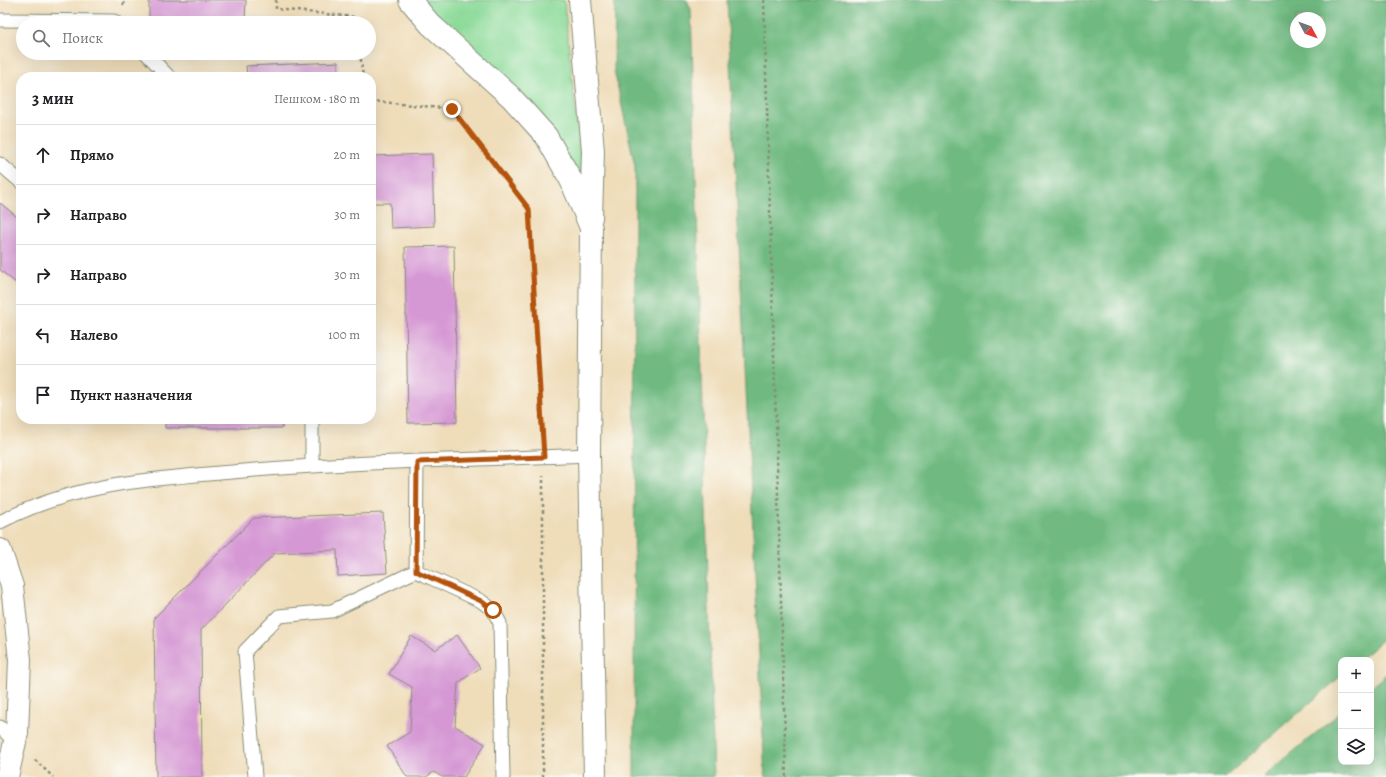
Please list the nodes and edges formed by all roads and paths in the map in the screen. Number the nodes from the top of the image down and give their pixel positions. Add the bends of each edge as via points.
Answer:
1 (276, 0) edge
2 (410, 0) edge
3 (580, 0) edge
4 (764, 0) edge
5 (345, 16) edge
6 (0, 20) edge
7 (16, 20) edge
8 (153, 60) edge
9 (361, 60) edge
10 (165, 72) edge
11 (362, 72) edge
12 (376, 101) edge
13 (0, 164) edge
14 (16, 178) edge
15 (591, 228) junction
16 (312, 424) edge
17 (589, 455) junction
18 (544, 457) junction
19 (417, 462) junction
20 (312, 465) junction
21 (0, 522) edge
22 (0, 550) edge
23 (416, 571) junction
24 (0, 727) edge
25 (15, 742) junction
26 (7, 777) edge
27 (255, 777) edge
28 (503, 777) edge
29 (543, 777) edge
30 (595, 777) edge
31 (786, 777) edge

1 - 5 path via 276,9
2 - 15 street via 430,24 512,97 546,136 571,180
3 - 15 street via 592,150
4 - 31 path
6 - 7 lane
8 - 10 lane
9 - 11 path
12 - 18 path via 452,109 529,209
13 - 14 lane
15 - 17 street
16 - 20 lane
17 - 18 lane
17 - 30 street
18 - 19 lane
18 - 29 path
19 - 20 lane
19 - 23 lane
20 - 21 lane via 133,481 65,495 26,508
22 - 25 street via 12,586 20,660
23 - 27 lane via 332,612 279,616 245,651
23 - 28 lane via 481,601 493,610 500,623
24 - 25 lane
25 - 26 street

